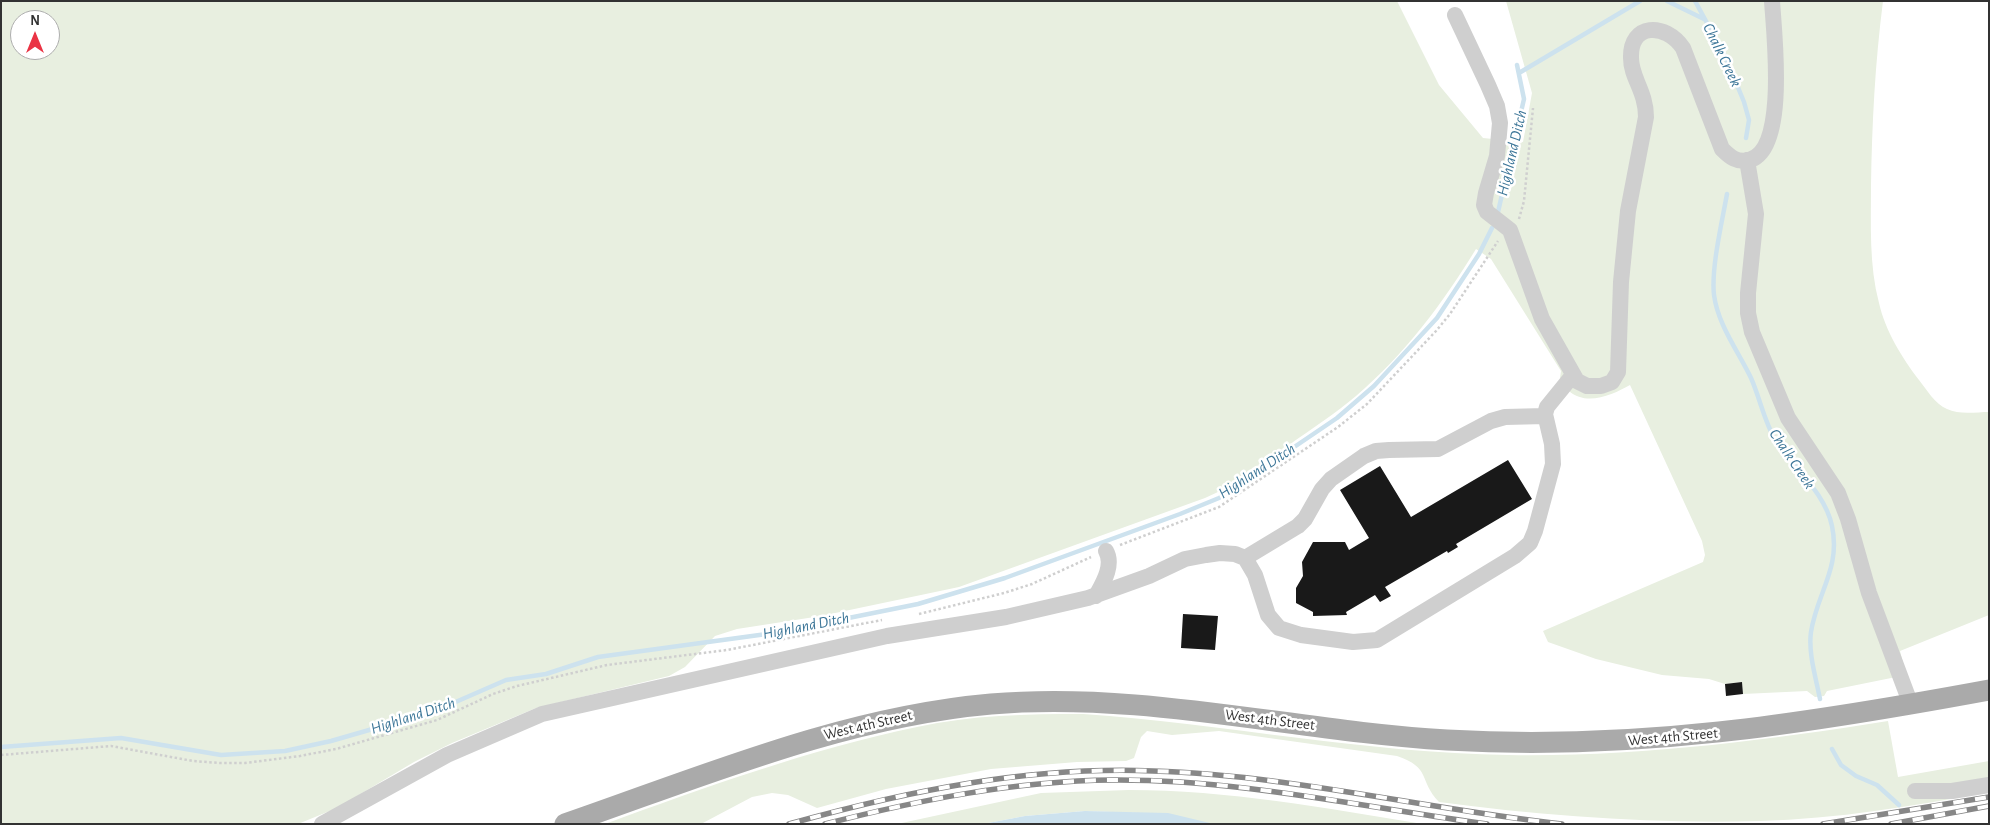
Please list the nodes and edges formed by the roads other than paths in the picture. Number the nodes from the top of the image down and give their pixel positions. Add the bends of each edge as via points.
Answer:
1 (1772, 1) edge
2 (1455, 15) dead end
3 (1747, 160) junction
4 (1573, 375) junction
5 (1545, 416) junction
6 (1106, 551) road end
7 (1245, 558) junction
8 (1096, 596) junction
9 (1989, 690) edge
10 (1911, 705) junction
11 (1989, 785) edge
12 (1916, 791) dead end
13 (322, 824) edge
14 (565, 824) edge

1 - 3 lane via 1774,116 1769,142 1762,153
2 - 4 lane via 1497,106 1500,123 1497,156 1484,205 1486,212 1510,230 1542,318
3 - 4 lane via 1742,162 1730,157 1722,149 1683,48 1675,36 1650,29 1640,34 1630,57 1643,91 1646,117 1628,211 1621,282 1618,372 1612,382 1601,386 1587,386
3 - 10 lane via 1756,214 1748,293 1752,332 1788,418 1838,493 1869,593
4 - 5 lane via 1547,407
5 - 7 lane via 1490,420 1438,449 1376,451 1364,456 1331,479 1298,526
5 - 7 lane via 1553,464 1530,543 1515,556 1377,640 1354,642 1301,635 1279,628 1268,615 1255,574
6 - 8 lane via 1108,565
7 - 8 lane via 1220,553 1185,559
8 - 13 lane via 1006,617 878,638 542,714 447,755
9 - 10 main road, West 4th Street
10 - 14 main road, West 4th Street via 1711,735 1582,743 1513,743 1385,735 1119,703 990,704 900,717 812,739
11 - 12 lane via 1952,791

